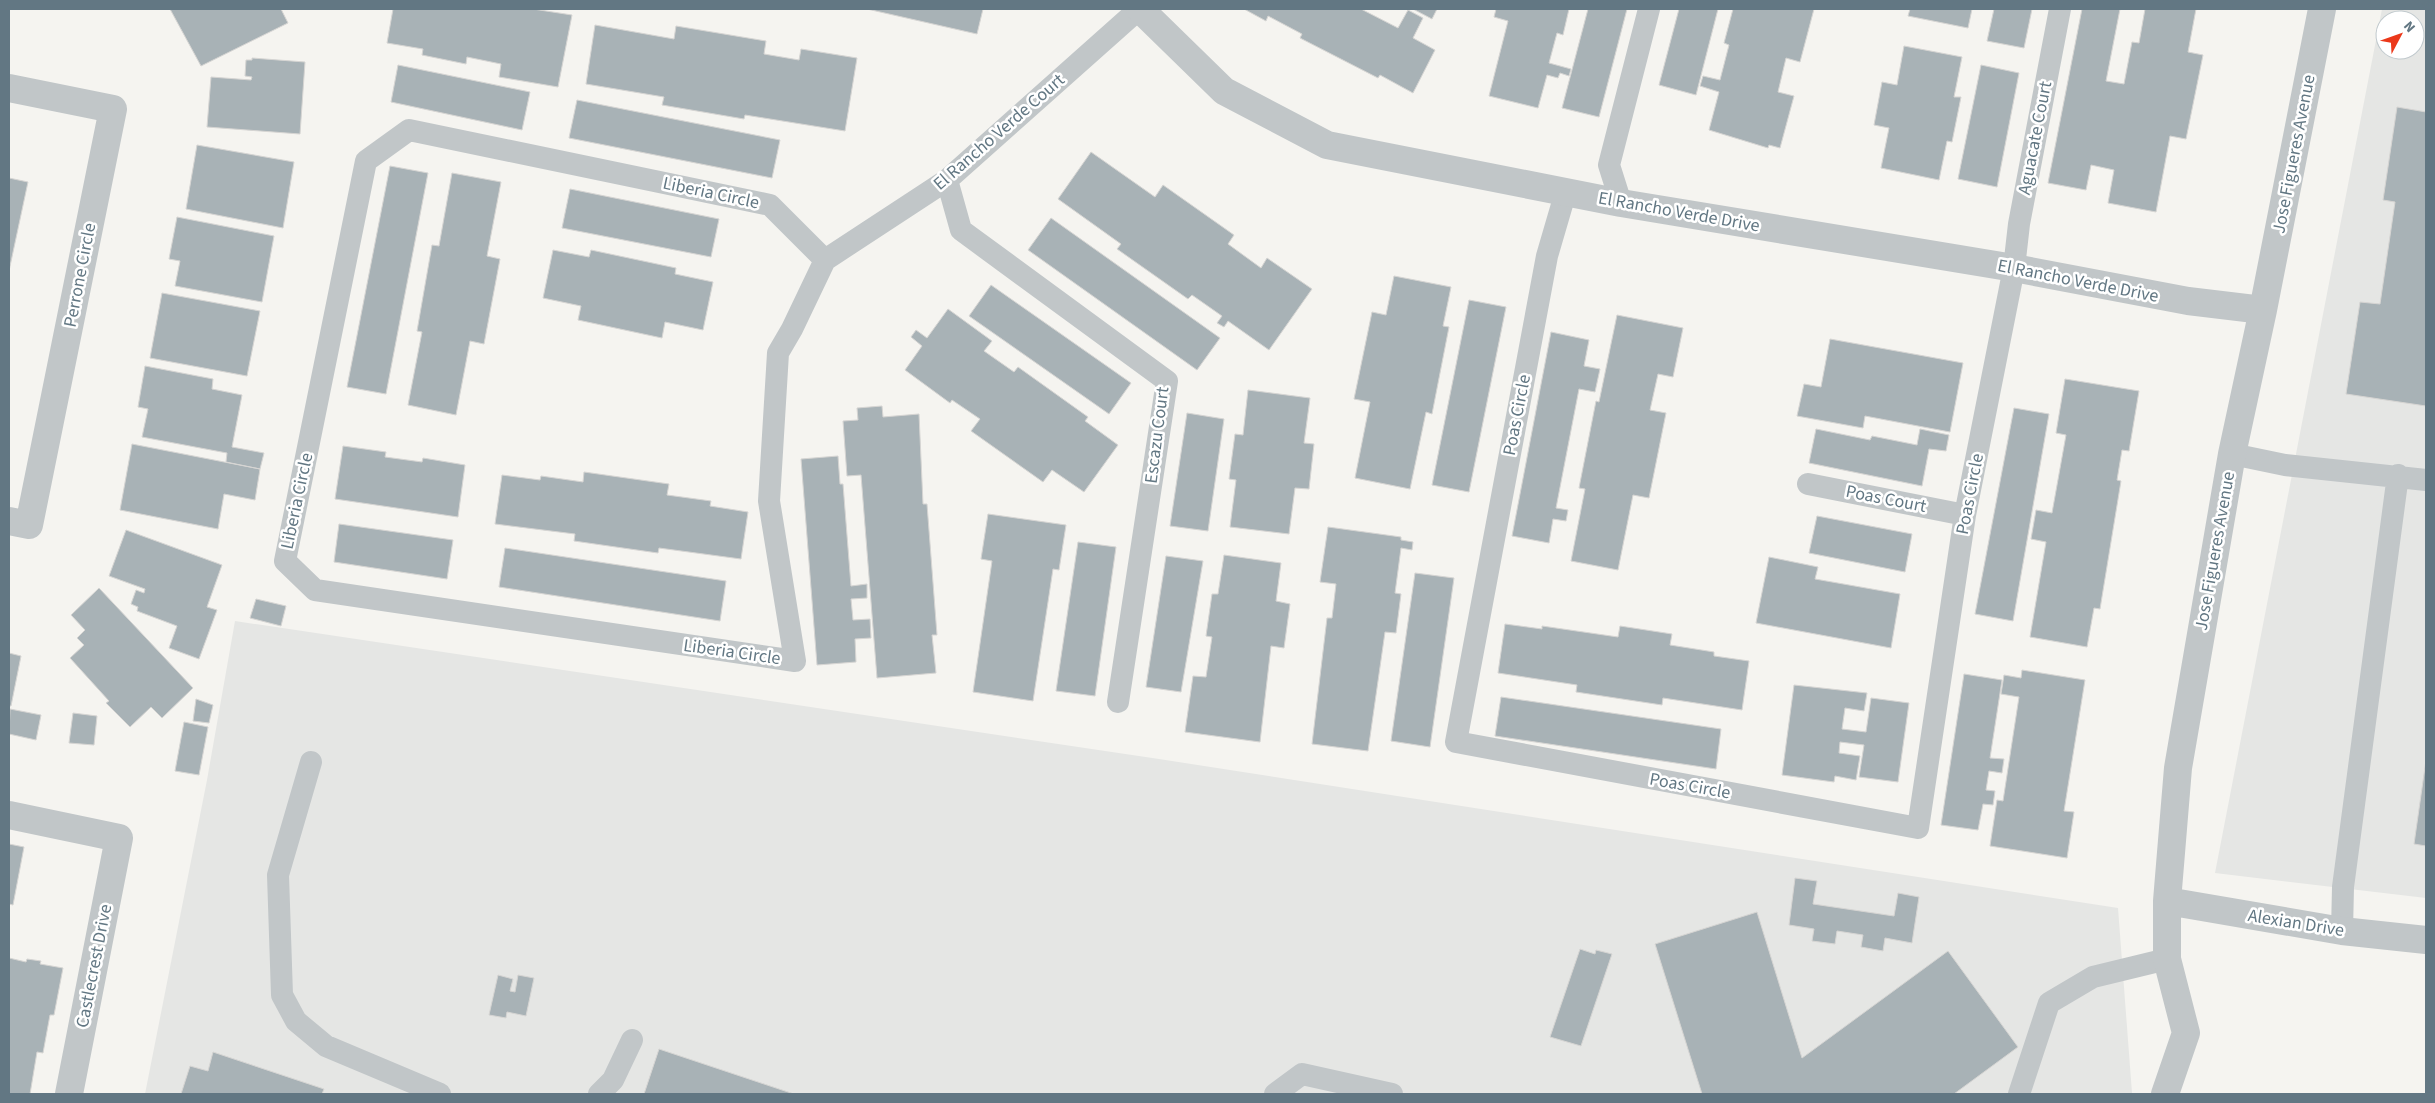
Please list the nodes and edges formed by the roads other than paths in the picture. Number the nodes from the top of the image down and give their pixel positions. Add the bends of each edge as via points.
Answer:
1 (1139, 9) edge
2 (1649, 9) edge
3 (2060, 9) edge
4 (2322, 9) edge
5 (9, 88) edge
6 (947, 180) junction
7 (1566, 191) junction
8 (1621, 203) junction
9 (825, 260) junction
10 (2014, 268) junction
11 (2263, 310) junction
12 (2232, 454) junction
13 (2398, 475) junction
14 (2426, 480) edge
15 (1808, 484) dead end
16 (1965, 515) junction
17 (9, 521) edge
18 (1118, 702) dead end
19 (311, 762) dead end
20 (9, 815) edge
21 (2167, 901) junction
22 (2342, 931) junction
23 (2426, 940) edge
24 (2167, 959) junction
25 (632, 1040) dead end
26 (69, 1094) edge
27 (440, 1094) edge
28 (598, 1094) edge
29 (1275, 1094) edge
30 (1392, 1094) edge
31 (2019, 1094) edge
32 (2165, 1094) edge

1 - 6 lane, El Rancho Verde Court
1 - 7 street, El Rancho Verde Drive via 1224,91 1327,145
2 - 8 lane via 1609,165
3 - 10 lane, Aguacate Court via 2019,224
4 - 11 street, Jose Figueres Avenue
5 - 17 street, Perrone Circle via 113,109 29,525
6 - 9 lane, El Rancho Verde Court
6 - 18 lane, Escazu Court via 961,230 1167,381
7 - 8 street, El Rancho Verde Drive
7 - 16 lane, Poas Circle via 1546,256 1456,742 1918,828
8 - 10 street, El Rancho Verde Drive
9 - 9 lane, Liberia Circle via 778,352 769,501 795,661 315,590 284,561 366,161 408,130 770,205
10 - 11 street, El Rancho Verde Drive via 2188,301
10 - 16 lane, Poas Circle
11 - 12 street, Jose Figueres Avenue
12 - 13 lane via 2285,465
12 - 21 street, Jose Figueres Avenue via 2178,768
13 - 14 lane
13 - 22 lane via 2343,887
15 - 16 lane, Poas Court
19 - 27 lane via 278,875 282,995 296,1021 326,1046
20 - 26 street, Castlecrest Drive via 118,838
21 - 22 street, Alexian Drive
21 - 24 street, Jose Figueres Avenue
22 - 23 street, Alexian Drive
24 - 31 lane via 2092,977 2049,1003
24 - 32 street, Jose Figueres Avenue via 2186,1033
25 - 28 lane via 613,1080
29 - 30 lane via 1302,1074

